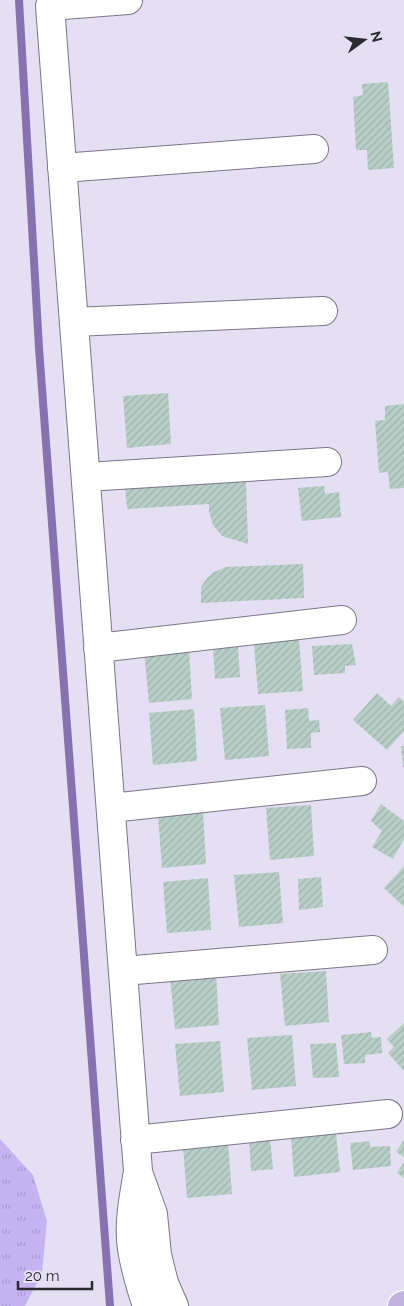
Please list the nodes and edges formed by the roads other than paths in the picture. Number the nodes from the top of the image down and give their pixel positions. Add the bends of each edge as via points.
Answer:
1 (128, 0) edge
2 (314, 149) dead end
3 (62, 168) junction
4 (322, 312) dead end
5 (74, 322) junction
6 (327, 462) dead end
7 (86, 478) junction
8 (342, 620) dead end
9 (98, 648) junction
10 (362, 782) dead end
11 (110, 808) junction
12 (373, 950) dead end
13 (122, 971) junction
14 (388, 1114) dead end
15 (135, 1140) junction
16 (138, 1171) junction
17 (147, 1306) edge
18 (174, 1306) edge

1 - 3 street via 50,6
2 - 3 street
3 - 5 street
4 - 5 street
5 - 7 street
6 - 7 street
7 - 9 street
8 - 9 street
9 - 11 street
10 - 11 street
11 - 13 street
12 - 13 street
13 - 15 street
14 - 15 street
15 - 16 street
16 - 17 street via 131,1217 132,1248
16 - 18 street via 153,1214 157,1255 164,1283

